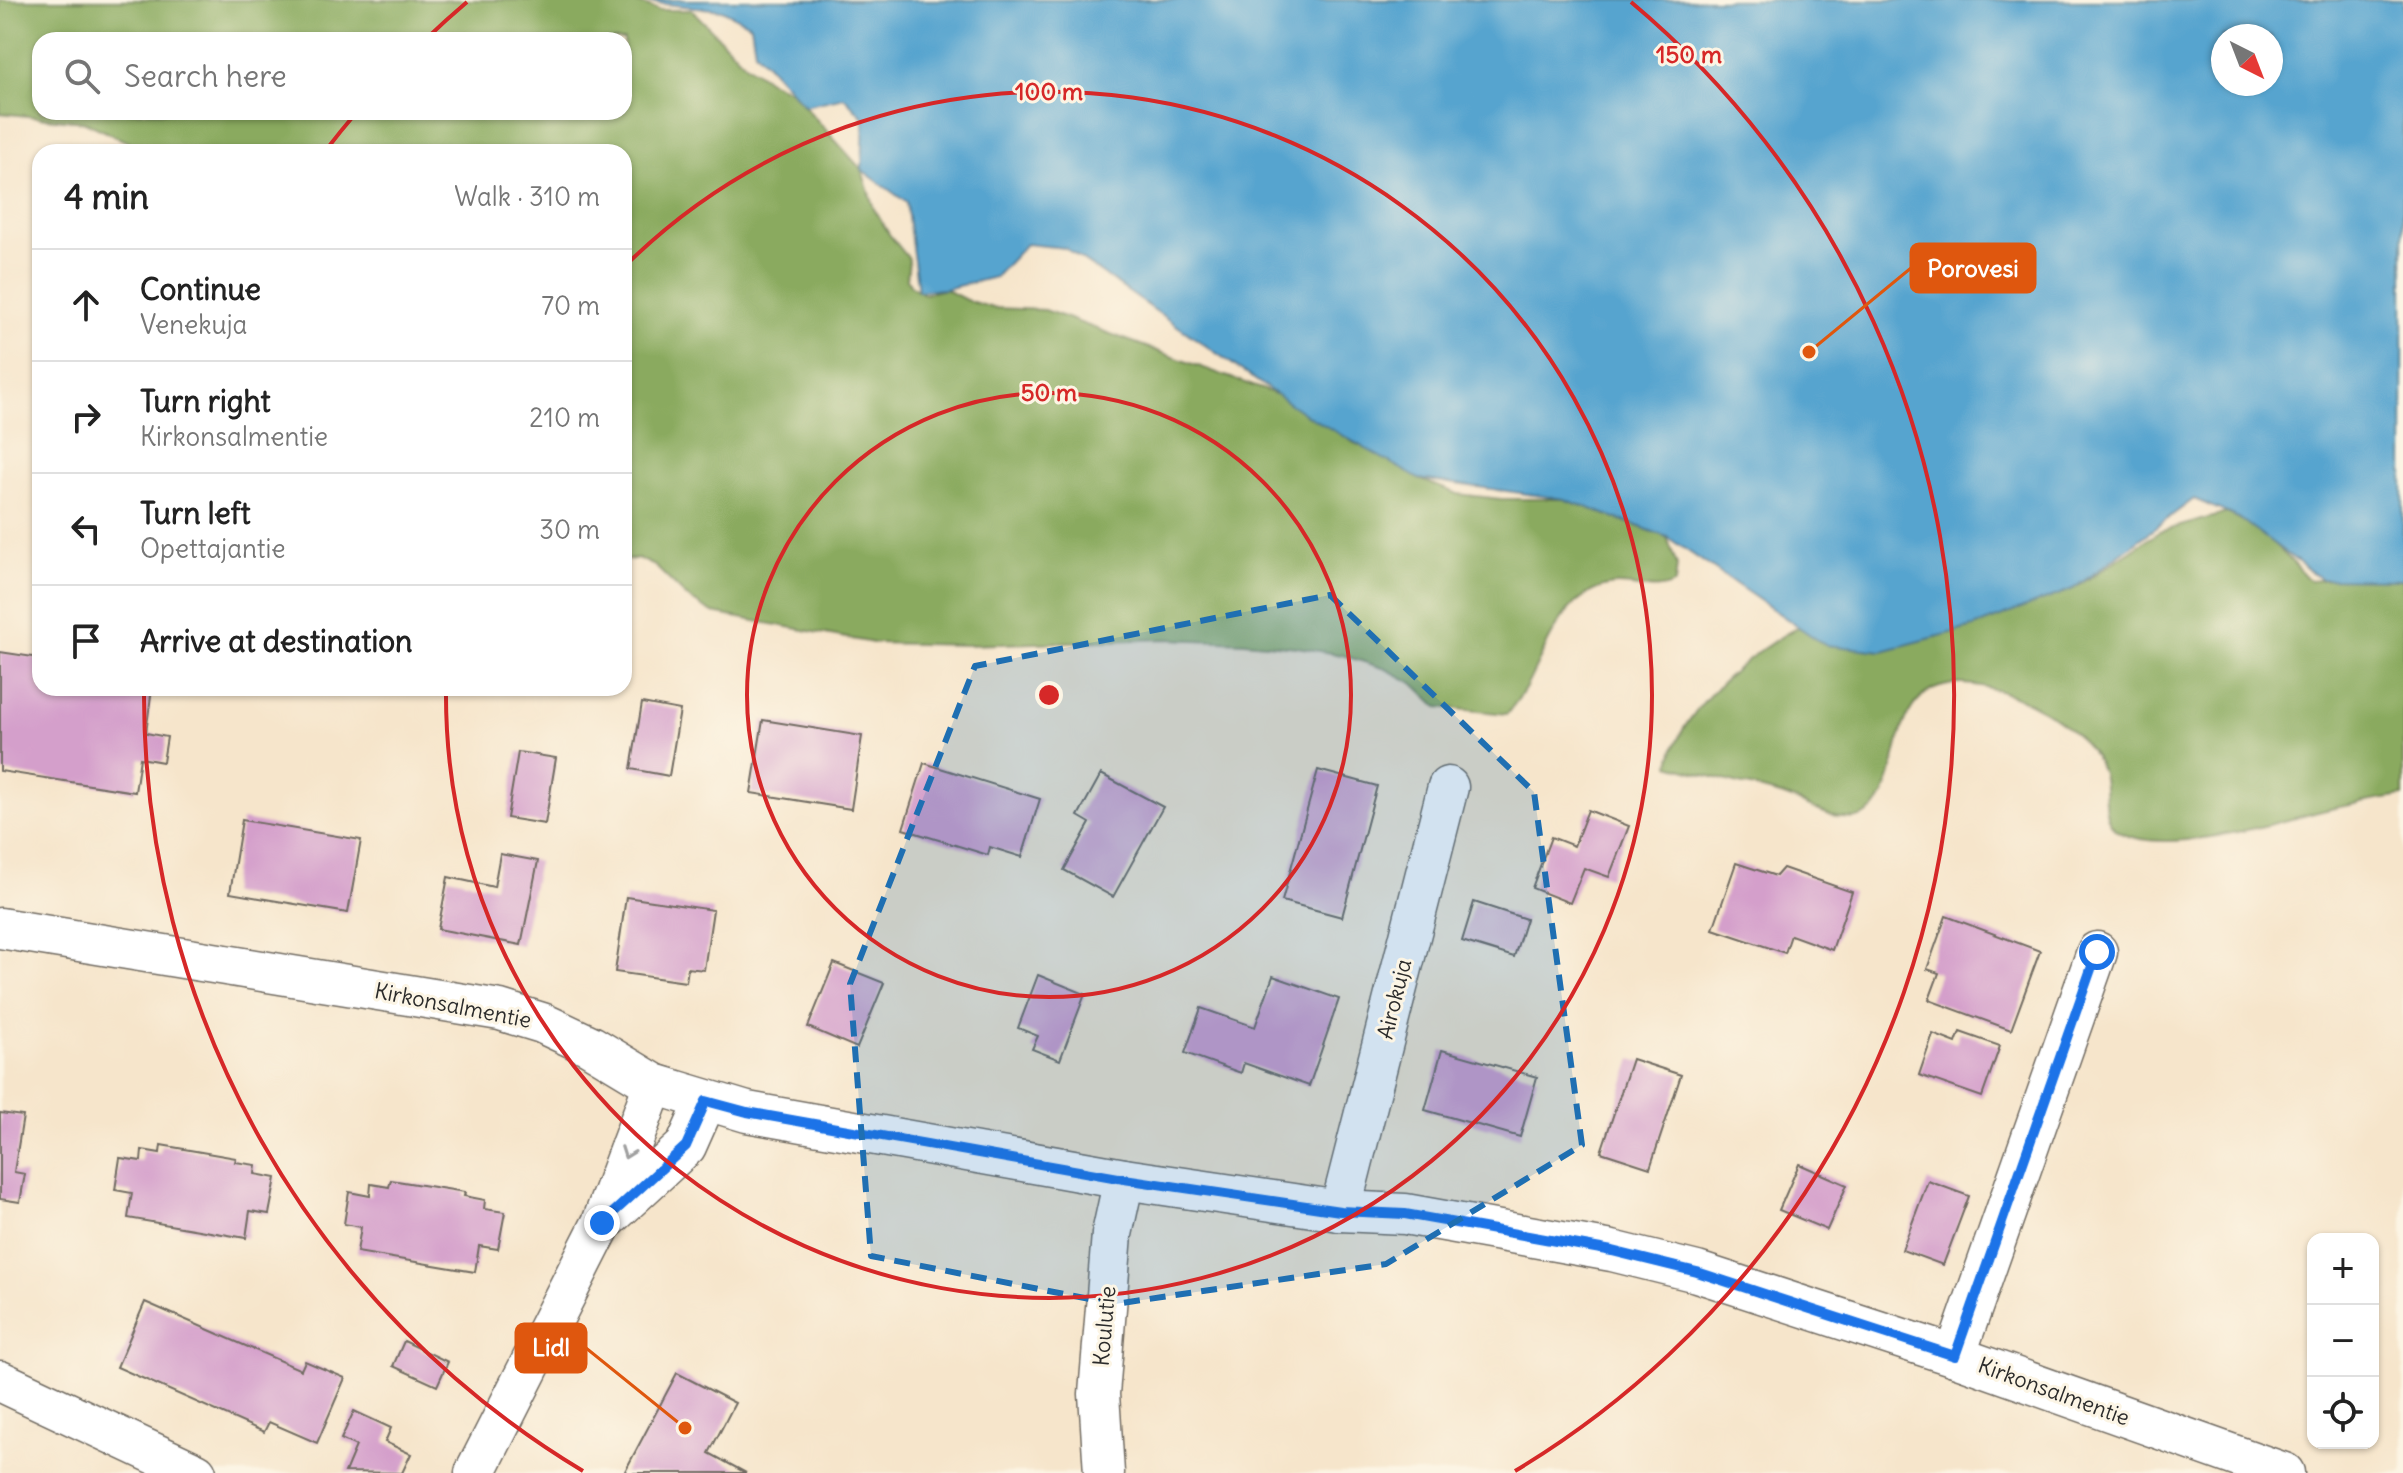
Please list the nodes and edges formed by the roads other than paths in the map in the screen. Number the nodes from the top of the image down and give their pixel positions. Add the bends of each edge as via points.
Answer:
1 (1448, 787) dead end
2 (0, 928) edge
3 (2097, 952) dead end
4 (654, 1084) junction
5 (706, 1101) junction
6 (1124, 1179) junction
7 (1340, 1211) junction
8 (602, 1223) junction
9 (1955, 1356) junction
10 (0, 1381) edge
11 (196, 1473) edge
12 (475, 1473) edge
13 (1104, 1473) edge
14 (2284, 1473) edge

1 - 7 street, Airokuja
2 - 4 street, Kirkonsalmentie via 500,1010 591,1046
3 - 9 street
4 - 5 street, Kirkonsalmentie
4 -> 8 street
5 - 6 street, Kirkonsalmentie
5 - 8 street via 686,1146
6 - 7 street, Kirkonsalmentie
6 - 13 street, Koulutie via 1112,1234 1099,1394
7 - 9 street, Kirkonsalmentie via 1405,1214 1612,1251 1697,1272
8 - 12 street
9 - 14 street, Kirkonsalmentie
10 - 11 street

